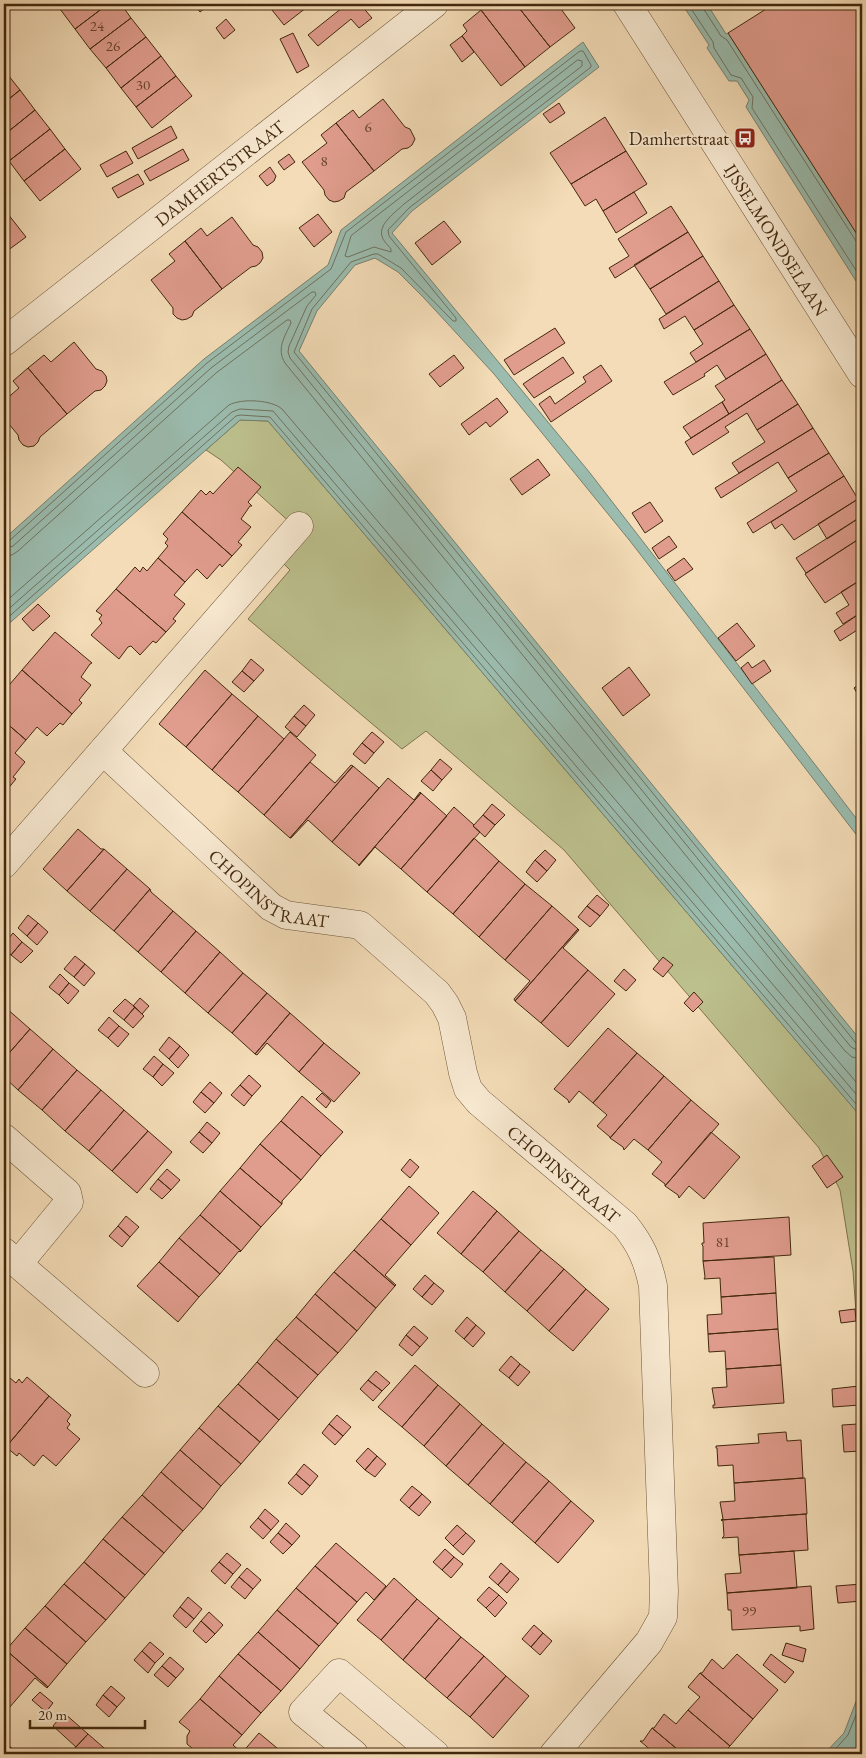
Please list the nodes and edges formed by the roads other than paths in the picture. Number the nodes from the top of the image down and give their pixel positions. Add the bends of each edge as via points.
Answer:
1 (434, 4) edge
2 (627, 4) edge
3 (4, 342) edge
4 (862, 374) edge
5 (299, 526) dead end
6 (103, 751) junction
7 (4, 864) edge
8 (4, 1138) edge
9 (11, 1258) edge
10 (145, 1373) dead end
11 (354, 1754) edge
12 (434, 1754) edge
13 (554, 1754) edge

1 - 3 street, DAMHERTSTRAAT
2 - 4 street, IJSSELMONDSELAAN
5 - 6 street
6 - 7 street
6 - 13 street, CHOPINSTRAAT via 271,908 286,915 360,925 437,993 452,1018 468,1089 479,1102 625,1225 644,1255 652,1286 663,1617 649,1642
8 - 9 street via 67,1193 69,1202
9 - 10 street
11 - 12 street via 303,1712 339,1673

